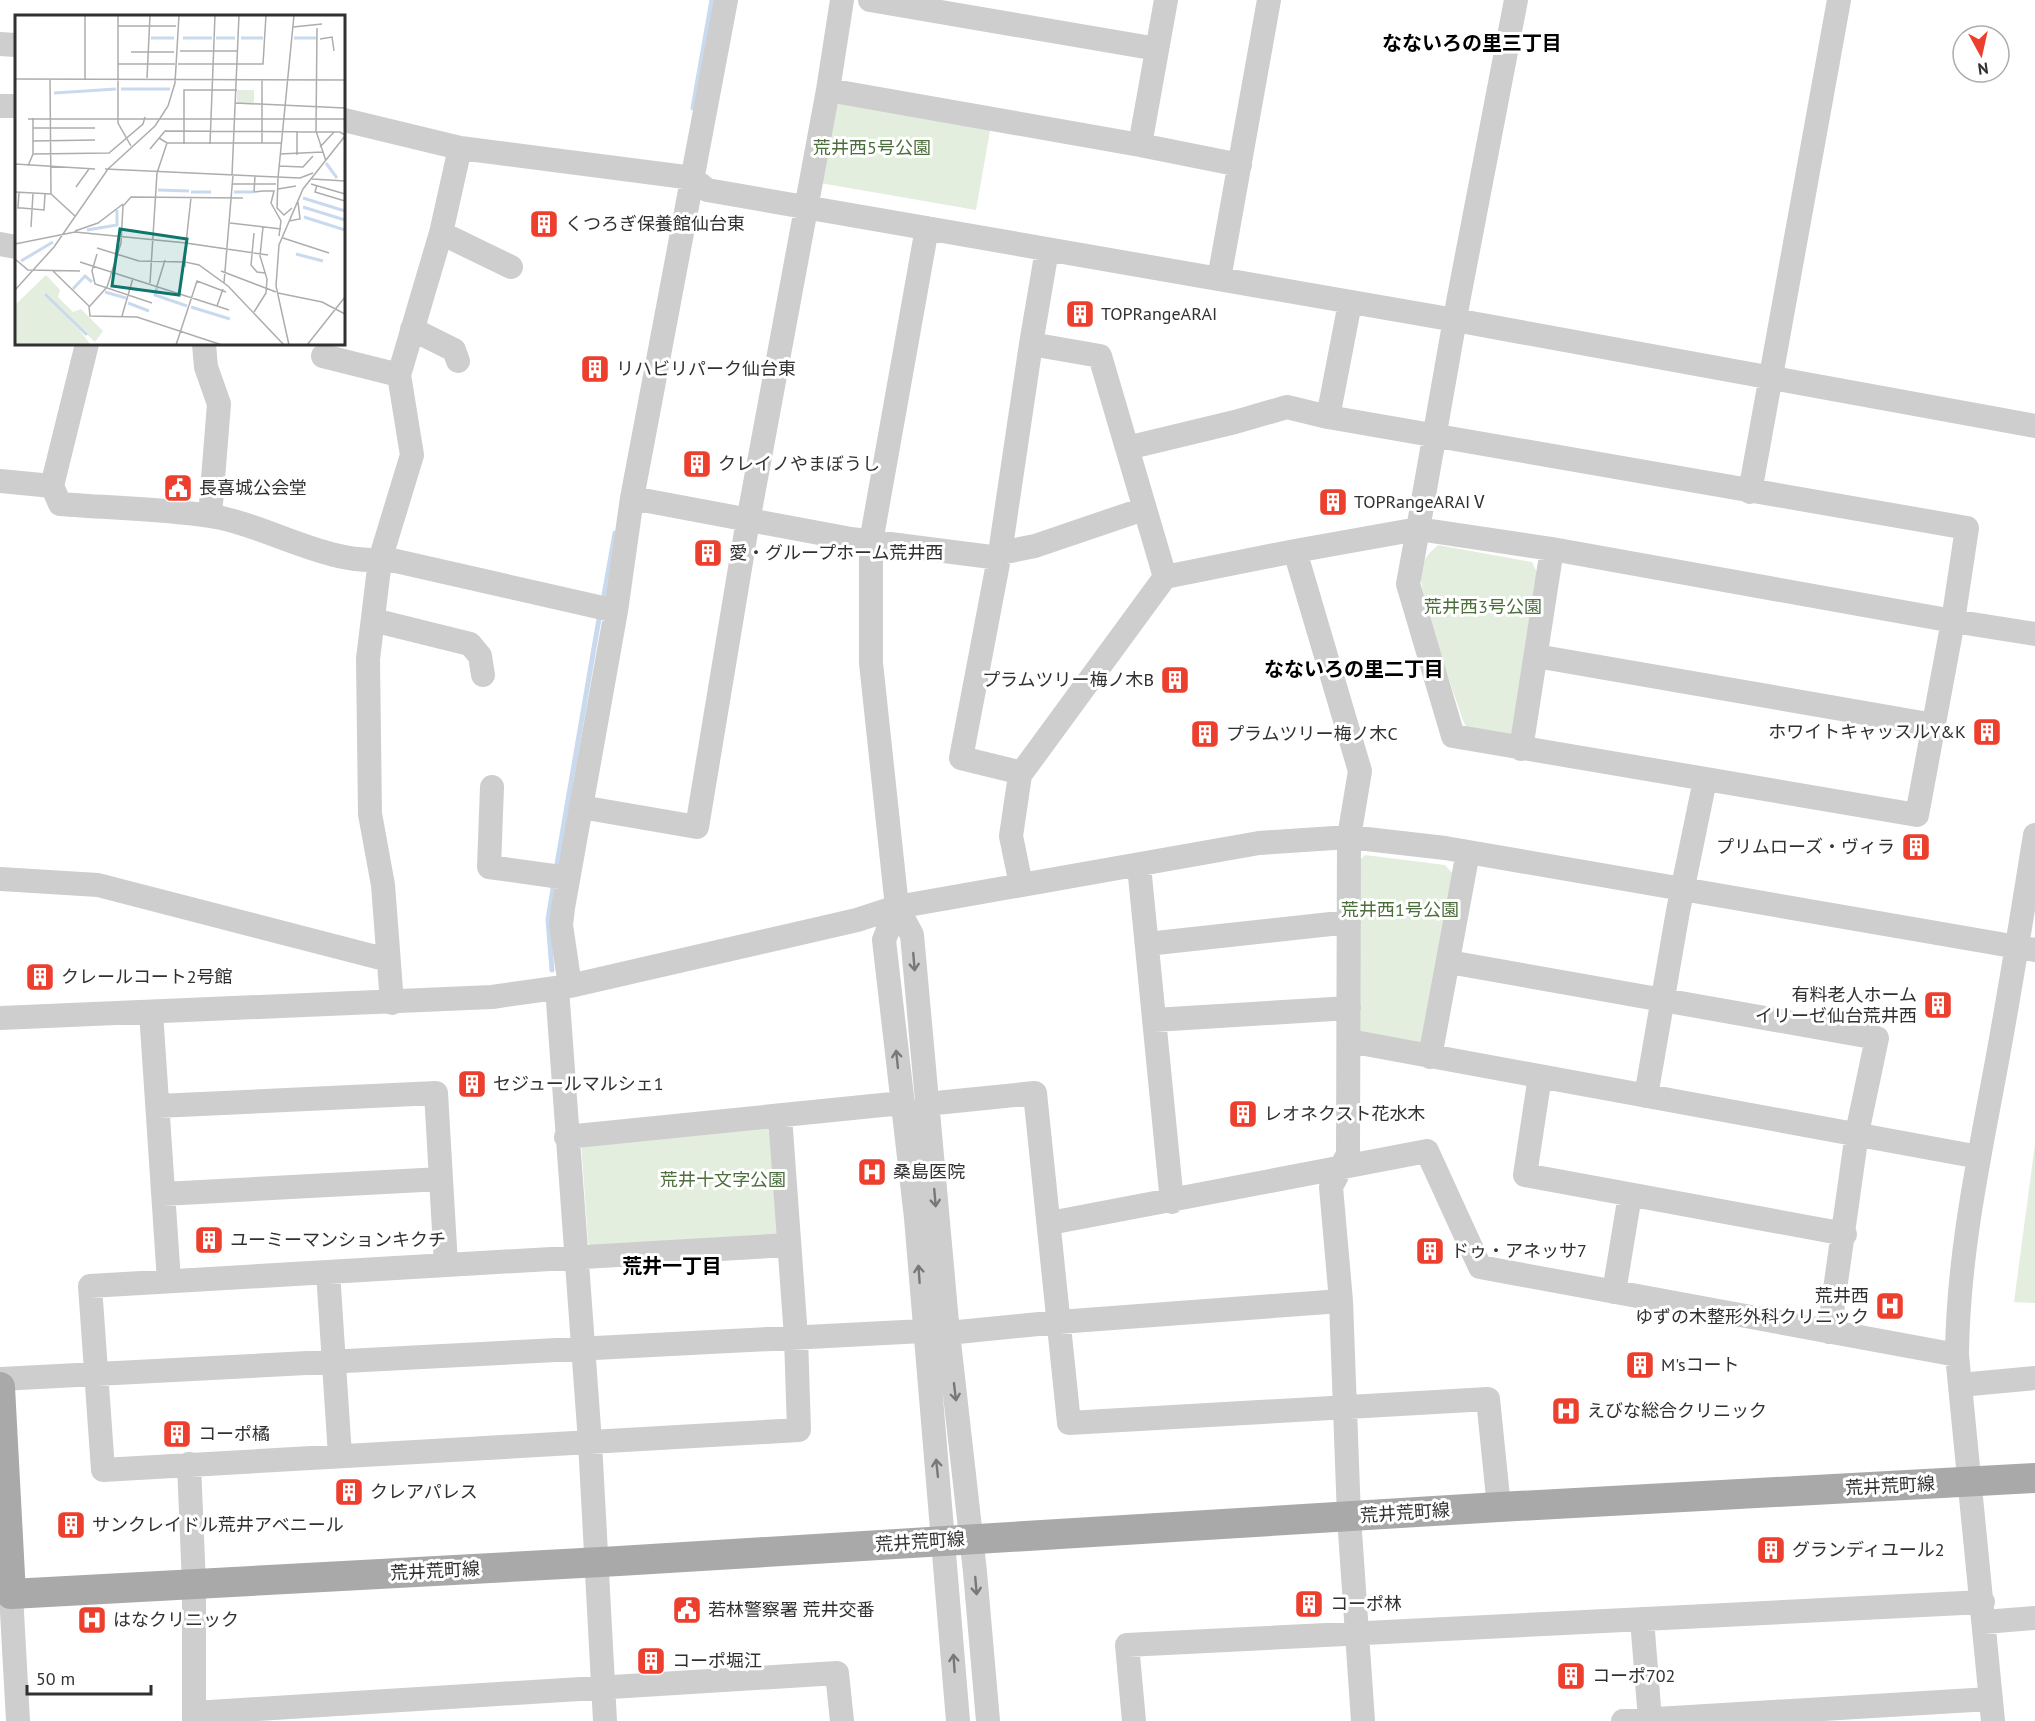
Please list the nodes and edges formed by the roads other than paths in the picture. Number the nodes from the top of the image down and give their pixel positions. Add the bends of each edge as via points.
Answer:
1 (726, 0) edge
2 (842, 0) edge
3 (870, 0) edge
4 (1166, 0) edge
5 (1269, 0) edge
6 (1516, 0) edge
7 (1839, 0) edge
8 (0, 44) edge
9 (15, 45) edge
10 (1157, 49) junction
11 (828, 90) junction
12 (345, 120) edge
13 (1140, 145) junction
14 (460, 148) junction
15 (1240, 165) junction
16 (685, 177) junction
17 (805, 207) junction
18 (927, 228) junction
19 (441, 233) junction
20 (0, 244) edge
21 (15, 247) edge
22 (1047, 250) junction
23 (511, 267) dead end
24 (1219, 279) junction
25 (1350, 303) junction
26 (1455, 320) junction
27 (412, 329) junction
28 (1031, 344) junction
29 (87, 345) edge
30 (204, 345) edge
31 (323, 356) dead end
32 (458, 361) dead end
33 (399, 375) junction
34 (1770, 379) junction
35 (1328, 417) junction
36 (2035, 426) edge
37 (1434, 436) junction
38 (1127, 448) junction
39 (0, 481) edge
40 (52, 486) junction
41 (1750, 492) junction
42 (632, 498) junction
43 (1144, 509) junction
44 (210, 516) junction
45 (749, 518) junction
46 (1418, 529) junction
47 (871, 542) junction
48 (1552, 549) junction
49 (1295, 551) junction
50 (1000, 555) junction
51 (380, 560) junction
52 (1165, 577) junction
53 (606, 608) junction
54 (373, 620) junction
55 (1953, 621) junction
56 (2035, 634) edge
57 (1536, 656) junction
58 (483, 675) dead end
59 (1934, 725) junction
60 (1521, 749) junction
61 (1020, 775) junction
62 (1705, 780) junction
63 (494, 787) dead end
64 (581, 807) junction
65 (2035, 835) edge
66 (1349, 837) junction
67 (1468, 852) junction
68 (1139, 866) junction
69 (568, 878) junction
70 (0, 879) edge
71 (1021, 885) junction
72 (1682, 890) junction
73 (897, 907) junction
74 (1349, 922) junction
75 (1147, 944) junction
76 (2026, 949) edge
77 (388, 960) junction
78 (1449, 962) junction
79 (563, 987) junction
80 (1663, 1000) junction
81 (392, 1003) junction
82 (1349, 1008) junction
83 (151, 1012) junction
84 (0, 1018) edge
85 (1154, 1020) junction
86 (1349, 1041) junction
87 (1430, 1057) junction
88 (1540, 1076) junction
89 (1646, 1096) junction
90 (902, 1103) junction
91 (926, 1104) junction
92 (158, 1106) junction
93 (780, 1116) junction
94 (1857, 1134) junction
95 (566, 1137) junction
96 (1979, 1157) junction
97 (1340, 1168) junction
98 (441, 1179) junction
99 (163, 1194) junction
100 (1630, 1195) junction
101 (1172, 1202) junction
102 (1050, 1223) junction
103 (1845, 1234) junction
104 (788, 1245) junction
105 (575, 1257) junction
106 (446, 1265) junction
107 (328, 1272) junction
108 (169, 1281) junction
109 (1614, 1292) junction
110 (1341, 1301) junction
111 (1059, 1322) junction
112 (923, 1331) junction
113 (1829, 1332) junction
114 (948, 1333) junction
115 (796, 1337) junction
116 (582, 1350) junction
117 (1957, 1355) junction
118 (334, 1363) junction
119 (96, 1376) junction
120 (2035, 1378) edge
121 (0, 1379) edge
122 (1960, 1385) junction
123 (0, 1387) edge
124 (1344, 1408) junction
125 (590, 1443) junction
126 (340, 1456) junction
127 (189, 1464) junction
128 (2035, 1478) edge
129 (1969, 1482) junction
130 (1499, 1507) junction
131 (1349, 1517) junction
132 (957, 1539) junction
133 (598, 1561) junction
134 (194, 1585) junction
135 (5, 1594) edge
136 (1984, 1612) junction
137 (2035, 1618) edge
138 (1642, 1620) junction
139 (1356, 1634) junction
140 (603, 1688) junction
141 (1992, 1710) edge
142 (194, 1717) edge
143 (1691, 1719) edge
144 (1650, 1720) edge
145 (18, 1721) edge
146 (605, 1721) edge
147 (842, 1721) edge
148 (958, 1721) edge
149 (988, 1721) edge
150 (1134, 1721) edge
151 (1363, 1721) edge
152 (1623, 1721) edge

1 - 16 street
2 - 11 street
3 - 10 street
4 - 10 street
5 - 15 street
6 - 26 street
7 - 34 street
8 - 9 street
10 - 13 street
11 - 13 street
11 - 17 street
12 - 14 street
13 - 15 street
14 - 16 street
14 - 19 street
15 - 24 street
16 - 17 street via 708,190
16 - 42 street
17 - 18 street
17 - 45 street
18 - 22 street
18 - 47 street
19 - 23 street
19 - 27 street
20 - 21 street
22 - 24 street
22 - 28 street
24 - 25 street
25 - 26 street
25 - 35 street
26 - 34 street
26 - 37 street
27 - 32 street via 454,350
27 - 33 street
28 - 38 street via 1101,356
28 - 50 street
29 - 40 street
30 - 44 street via 206,367 219,404
31 - 33 street
33 - 51 street via 412,455
34 - 36 street
34 - 41 street
35 - 37 street
35 - 38 street via 1287,407
37 - 41 street
37 - 46 street
38 - 43 street
39 - 40 street
40 - 44 street via 60,504
41 - 55 street via 1968,528
42 - 45 street
42 - 53 street
43 - 50 street
43 - 52 street
44 - 51 street via 247,524 317,550 370,562
45 - 47 street
45 - 64 street via 698,827
46 - 48 street
46 - 49 street
46 - 60 street via 1408,584 1453,736
47 - 50 street
47 - 73 street via 872,663
48 - 55 street
48 - 57 street
49 - 52 street
49 - 66 street via 1360,771
50 - 61 street via 961,758
51 - 53 street
51 - 54 street
52 - 61 street
53 - 64 street
54 - 58 street via 470,644 480,656
54 - 77 street via 368,659 370,814 383,885
55 - 56 street
55 - 59 street
57 - 59 street
57 - 60 street
59 - 62 street via 1917,815
60 - 62 street
61 - 71 street via 1011,836
62 - 72 street
63 - 69 street via 489,867
64 - 69 street
65 - 76 street
66 - 67 street
66 - 68 street via 1259,843
66 - 74 street
67 - 72 street
67 - 78 street
68 - 71 street
68 - 75 street
69 - 79 street via 561,925
70 - 77 street via 98,885
71 - 73 street
72 - 76 street
72 - 80 street
73 - 79 street via 858,920
90 -> 73 street via 884,940
73 -> 91 street via 912,935
74 - 75 street
74 - 82 street
75 - 85 street
76 - 96 street
77 - 81 street
78 - 80 street
78 - 87 street
79 - 81 street via 492,997
79 - 95 street
80 - 89 street
80 - 94 street via 1877,1038
81 - 83 street
82 - 85 street
82 - 86 street
83 - 84 street
83 - 92 street
85 - 101 street
86 - 87 street
86 - 97 street via 1348,1154
87 - 88 street
88 - 89 street
88 - 100 street via 1525,1175
89 - 94 street
90 - 93 street
112 -> 90 street via 916,1218
91 - 102 street via 1035,1094
91 -> 114 street
92 - 98 street via 436,1092
92 - 99 street
93 - 95 street
93 - 104 street
94 - 96 street
94 - 103 street
95 - 105 street
96 - 117 street via 1964,1240
97 - 101 street
97 - 109 street via 1427,1151 1480,1267
97 - 110 street via 1331,1187
98 - 99 street
98 - 106 street
99 - 108 street
100 - 103 street
100 - 109 street
101 - 102 street
102 - 111 street
103 - 113 street
104 - 105 street
104 - 115 street
105 - 106 street
105 - 116 street
106 - 107 street
107 - 108 street
107 - 118 street
108 - 119 street via 90,1286
109 - 113 street
110 - 111 street
110 - 124 street
111 - 114 street
111 - 124 street via 1069,1422
112 - 115 street
132 -> 112 street
113 - 117 street
114 -> 132 street
115 - 116 street
115 - 125 street via 799,1430
116 - 118 street
116 - 125 street
117 - 122 street
118 - 119 street
118 - 126 street
119 - 121 street
119 - 127 street via 103,1470
120 - 122 street
122 - 129 street
123 - 135 main road
124 - 130 street via 1488,1399
124 - 131 street
125 - 126 street
125 - 133 street
126 - 127 street
127 - 134 street
128 - 129 main road, 荒井荒町線
129 - 130 main road, 荒井荒町線
129 - 136 street
130 - 131 main road, 荒井荒町線
131 - 132 main road, 荒井荒町線
131 - 139 street
132 - 133 main road, 荒井荒町線
148 -> 132 street
132 -> 149 street
133 - 134 main road, 荒井荒町線
133 - 140 street
134 - 135 main road, 荒井荒町線
134 - 142 street
135 - 145 street
136 - 137 street
136 - 138 street
136 - 141 street
138 - 139 street
138 - 144 street
139 - 150 street via 1127,1646
139 - 151 street
140 - 142 street
140 - 146 street
140 - 147 street via 837,1673
141 - 143 street
143 - 144 street
144 - 152 street

